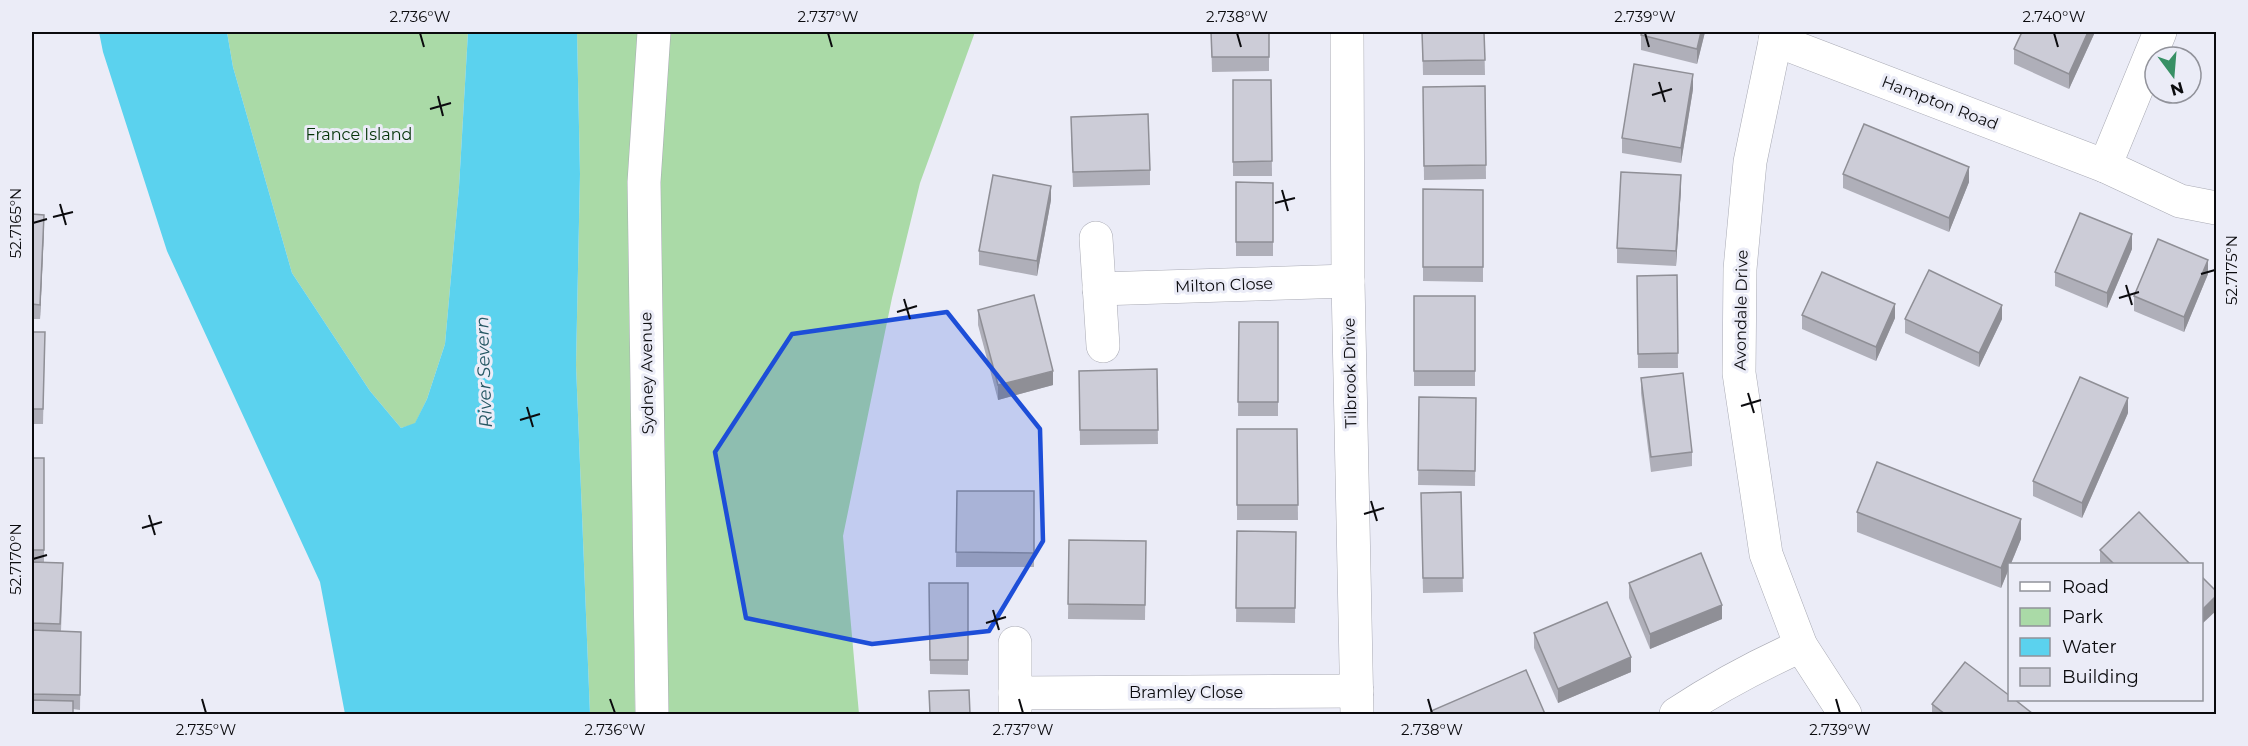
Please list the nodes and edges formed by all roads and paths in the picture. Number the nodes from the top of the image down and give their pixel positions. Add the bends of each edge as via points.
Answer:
1 (654, 32) edge
2 (1347, 32) edge
3 (2160, 32) edge
4 (1776, 36) edge
5 (2105, 166) junction
6 (2217, 208) edge
7 (1096, 238) dead end
8 (1348, 281) junction
9 (1099, 289) junction
10 (1103, 346) dead end
11 (1015, 643) dead end
12 (1801, 646) junction
13 (1357, 703) edge
14 (1015, 704) edge
15 (652, 714) edge
16 (1676, 714) edge
17 (1845, 714) edge

1 - 15 street, Sydney Avenue via 644,182
2 - 8 street, Tilbrook Drive
3 - 5 street
4 - 5 street, Hampton Road
4 - 12 street, Avondale Drive via 1750,162 1740,269 1739,373 1766,554
5 - 6 street, Hampton Road via 2180,201
7 - 9 street
8 - 9 street, Milton Close
8 - 13 street, Tilbrook Drive
9 - 10 street
11 - 14 street, Bramley Close
12 - 16 street via 1752,668
12 - 17 street, Avondale Drive
13 - 14 street, Bramley Close

